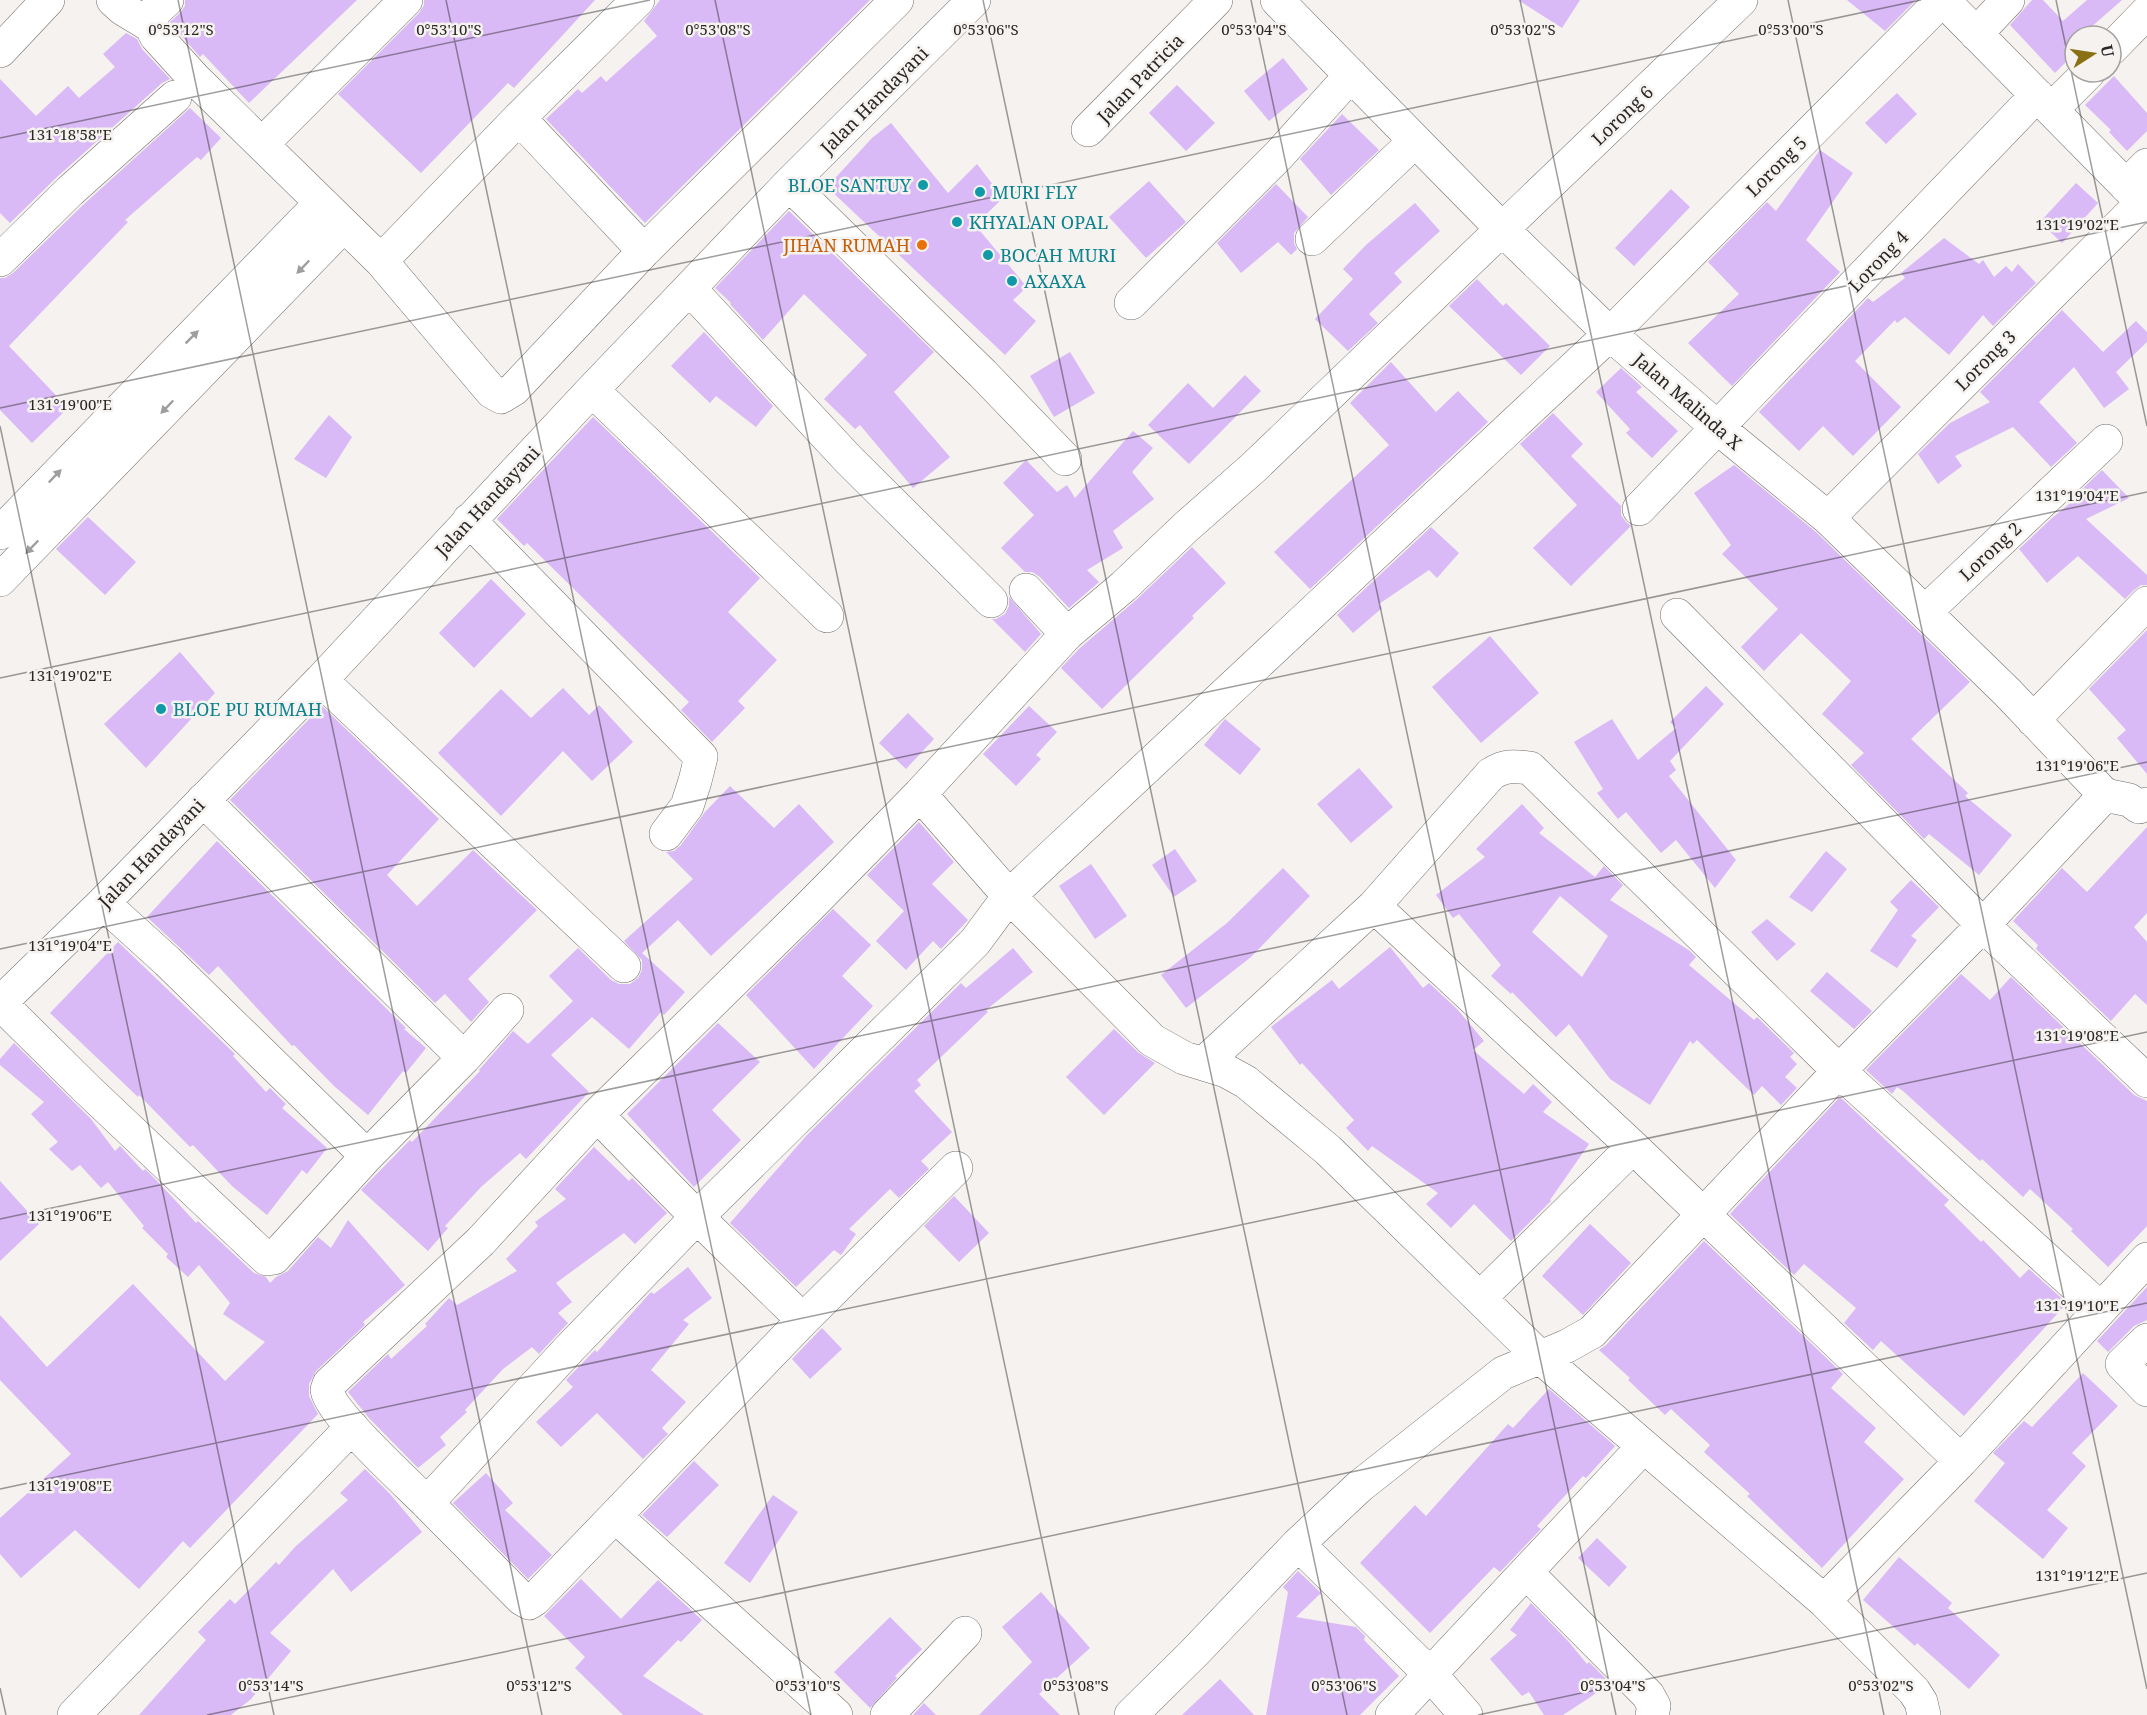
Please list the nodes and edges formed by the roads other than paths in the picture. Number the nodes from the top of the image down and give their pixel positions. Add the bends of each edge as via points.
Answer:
1 (48, 0) edge
2 (113, 0) edge
3 (406, 0) edge
4 (638, 0) edge
5 (974, 0) edge
6 (1216, 0) edge
7 (1277, 0) edge
8 (1742, 0) edge
9 (1943, 0) edge
10 (2008, 0) edge
11 (883, 5) edge
12 (2147, 12) edge
13 (159, 13) edge
14 (1976, 34) junction
15 (2123, 37) edge
16 (0, 51) edge
17 (1351, 75) junction
18 (2071, 84) edge
19 (175, 97) dead end
20 (2045, 102) junction
21 (519, 118) junction
22 (1088, 130) dead end
23 (1415, 141) junction
24 (262, 144) junction
25 (789, 184) junction
26 (2141, 190) edge
27 (333, 214) junction
28 (1503, 230) junction
29 (1312, 239) dead end
30 (644, 251) junction
31 (0, 260) edge
32 (381, 261) junction
33 (690, 289) junction
34 (1131, 303) dead end
35 (1610, 334) junction
36 (592, 390) junction
37 (1718, 428) junction
38 (2106, 441) dead end
39 (1065, 459) dead end
40 (1639, 509) dead end
41 (1828, 518) junction
42 (469, 520) junction
43 (0, 533) edge
44 (0, 580) edge
45 (1026, 590) dead end
46 (990, 602) dead end
47 (2147, 603) edge
48 (1925, 612) junction
49 (1677, 615) dead end
50 (828, 616) dead end
51 (1067, 634) junction
52 (321, 680) junction
53 (2033, 720) junction
54 (920, 794) junction
55 (2105, 795) junction
56 (203, 800) junction
57 (2147, 804) edge
58 (666, 834) dead end
59 (1009, 896) junction
60 (103, 903) junction
61 (1374, 906) junction
62 (1983, 925) junction
63 (624, 966) dead end
64 (0, 1003) edge
65 (507, 1010) dead end
66 (464, 1058) junction
67 (1204, 1063) junction
68 (1839, 1071) junction
69 (2147, 1081) edge
70 (597, 1115) junction
71 (1633, 1147) junction
72 (368, 1156) junction
73 (956, 1168) dead end
74 (1703, 1215) junction
75 (697, 1217) junction
76 (2147, 1259) edge
77 (1481, 1297) junction
78 (2100, 1308) junction
79 (803, 1320) junction
80 (2147, 1340) edge
81 (1540, 1357) junction
82 (2147, 1390) edge
83 (352, 1427) junction
84 (1642, 1447) junction
85 (1960, 1461) junction
86 (427, 1503) junction
87 (615, 1516) junction
88 (1298, 1544) junction
89 (1526, 1572) junction
90 (1824, 1601) junction
91 (965, 1633) dead end
92 (1430, 1674) junction
93 (74, 1715) edge
94 (836, 1715) edge
95 (887, 1715) edge
96 (1131, 1715) edge
97 (1392, 1715) edge
98 (1466, 1715) edge
99 (1652, 1715) edge
100 (1924, 1715) edge

1 - 16 street
2 - 13 street via 123,9
3 - 24 street
4 - 21 street
5 - 25 street, Jalan Handayani
6 - 22 street, Jalan Patricia
7 - 17 street, Jalan Malinda X
8 - 28 street, Lorong 6
9 - 14 street
9 - 35 street, Lorong 5
10 - 14 street
11 - 30 street
12 - 15 street
13 - 24 street via 156,36
14 - 20 street
17 - 23 street, Jalan Malinda X
17 - 34 street via 1279,155
18 - 20 street, Lorong 4
19 - 31 street
20 - 26 street
20 - 37 street, Lorong 4
21 - 30 street
21 - 32 street
23 - 28 street, Jalan Malinda X
23 - 29 street
24 - 27 street
25 - 33 street, Jalan Handayani
25 - 39 street
26 - 41 street, Lorong 3
27 - 32 street
43 -> 27 street
27 -> 44 street
28 - 35 street, Jalan Malinda X
28 - 51 street, Lorong 6 via 1253,468
30 - 32 street via 514,389 501,397 492,392
33 - 36 street, Jalan Handayani
33 - 46 street via 848,459
35 - 37 street, Jalan Malinda X
35 - 59 street, Lorong 5
36 - 42 street, Jalan Handayani
36 - 50 street
37 - 40 street, Lorong 4
37 - 41 street, Jalan Malinda X
38 - 48 street, Lorong 2
41 - 48 street, Jalan Malinda X
42 - 52 street, Jalan Handayani
42 - 58 street via 700,758 687,806
45 - 51 street
47 - 53 street
48 - 53 street, Jalan Malinda X
49 - 62 street
51 - 54 street, Lorong 6
52 - 56 street, Jalan Handayani
52 - 63 street
53 - 55 street, Jalan Malinda X
54 - 59 street
54 - 70 street, Lorong 6
55 - 57 street via 2129,800 2139,807
55 - 62 street
56 - 60 street, Jalan Handayani
56 - 66 street
59 - 67 street via 1152,1040 1184,1058
59 - 75 street, Lorong 5 via 975,942
60 - 64 street, Jalan Handayani
60 - 72 street
61 - 67 street
61 - 68 street via 1491,774 1512,765 1530,768
61 - 71 street
62 - 68 street
62 - 69 street
64 - 72 street via 267,1259 278,1256
65 - 66 street
66 - 72 street
67 - 77 street via 1246,1082 1328,1150
68 - 74 street
68 - 78 street
70 - 75 street
70 - 83 street, Lorong 6 via 481,1241 329,1384 329,1399
71 - 74 street
71 - 77 street
73 - 79 street
74 - 81 street via 1592,1332
74 - 85 street
75 - 79 street
75 - 86 street, Lorong 5
76 - 78 street
77 - 81 street
78 - 85 street
79 - 87 street
80 - 82 street via 2122,1364
81 - 84 street
81 - 88 street via 1494,1380 1360,1486
83 - 86 street, Lorong 6
83 - 93 street
84 - 89 street
84 - 90 street
85 - 90 street
86 - 87 street, Lorong 6 via 529,1603
87 - 94 street
88 - 92 street
88 - 96 street
89 - 92 street
89 - 99 street via 1648,1695 1654,1706
90 - 100 street via 1914,1691
91 - 95 street
92 - 97 street
92 - 98 street

